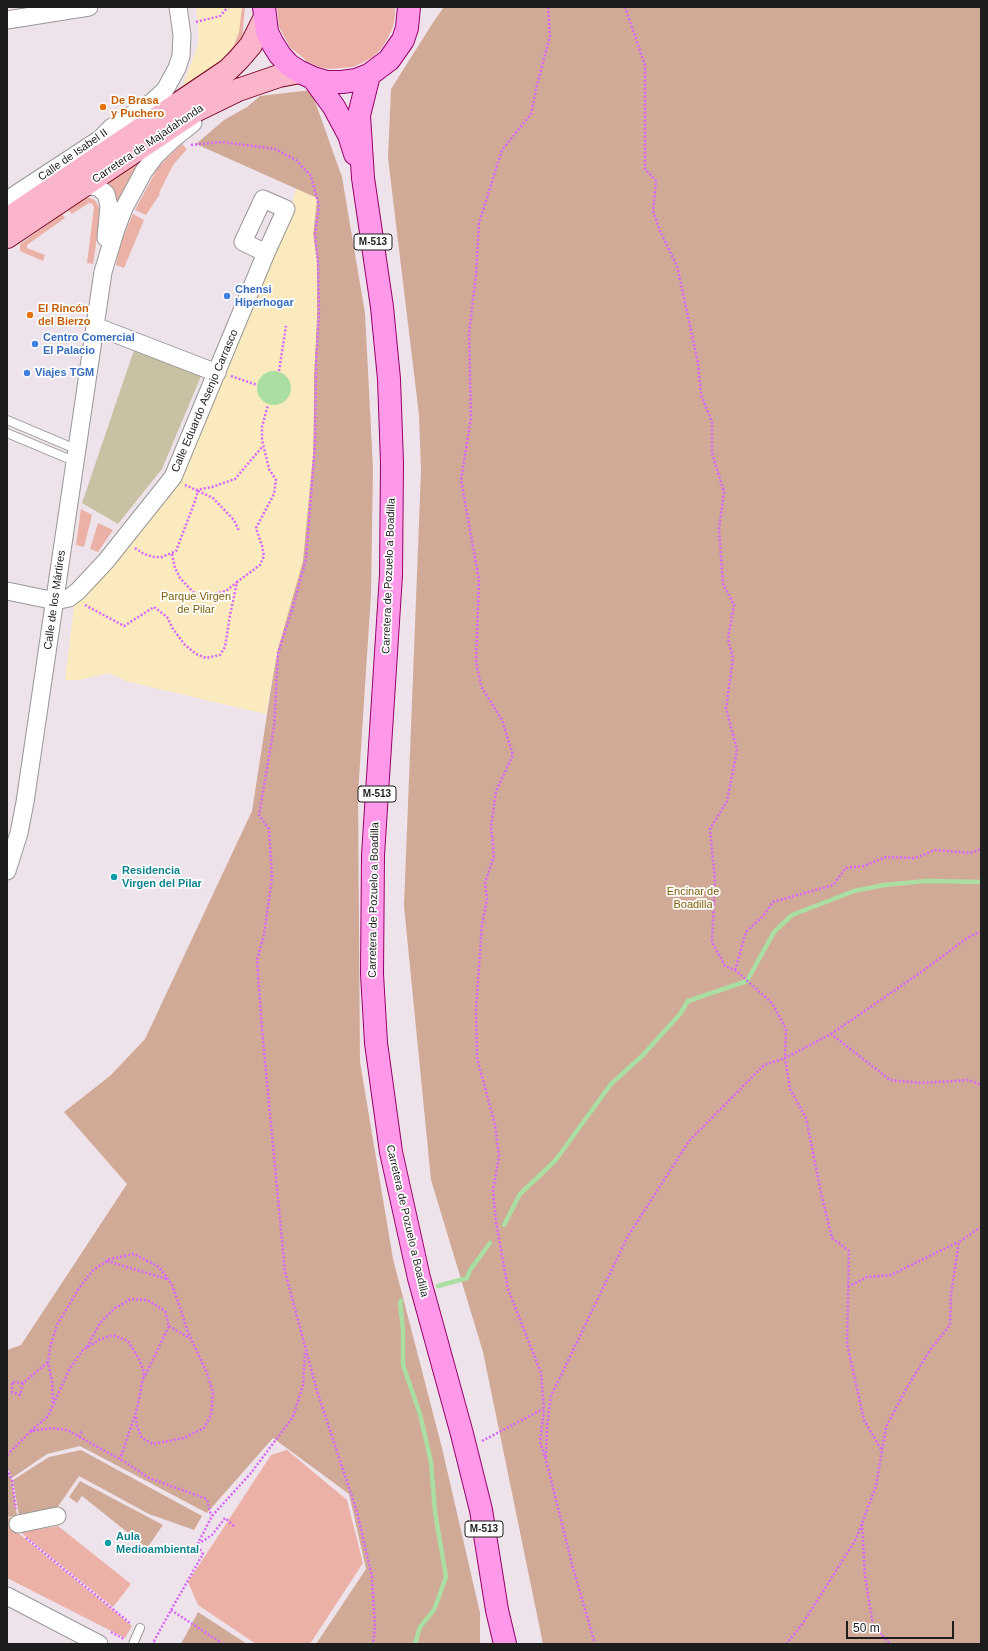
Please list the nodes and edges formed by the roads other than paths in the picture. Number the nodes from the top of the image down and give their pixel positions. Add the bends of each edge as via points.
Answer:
1 (89, 7) edge
2 (178, 7) edge
3 (409, 7) edge
4 (264, 13) edge
5 (7, 20) edge
6 (369, 74) junction
7 (307, 75) junction
8 (257, 83) junction
9 (153, 121) junction
10 (100, 138) junction
11 (363, 178) junction
12 (82, 188) junction
13 (7, 200) edge
14 (7, 233) edge
15 (266, 253) dead end
16 (104, 272) junction
17 (95, 326) junction
18 (217, 372) junction
19 (7, 420) edge
20 (7, 433) edge
21 (77, 456) junction
22 (7, 591) edge
23 (55, 601) junction
24 (8, 865) edge
25 (57, 1516) dead end
26 (18, 1524) road end
27 (7, 1596) edge
28 (496, 1610) junction
29 (140, 1628) dead end
30 (102, 1637) edge
31 (133, 1644) edge
32 (495, 1644) edge
33 (505, 1644) edge

1 - 5 street
2 - 10 street, Calle de Isabel II via 182,35 181,56 165,90
3 - 6 main road, M-513 via 403,40 389,60
4 - 7 main road, M-513 via 267,32 276,50 289,65
4 - 9 street, Carretera de Majadahonda via 251,44 239,59 218,77
6 - 7 main road, M-513 via 356,80 342,82 327,82
6 - 11 main road, Carretera de Pozuelo a Boadilla / M-513 via 359,115
7 - 8 street, Carretera de Majadahonda via 279,76
7 - 11 main road, Carretera de Pozuelo a Boadilla / M-513 via 334,107 349,134
8 - 12 street, Carretera de Majadahonda via 195,111
8 - 16 street, Calle de los Mártires via 225,101 179,134 156,155 133,190 116,228
9 - 10 lane via 132,130
9 - 14 street, Carretera de Majadahonda
10 - 13 street, Calle de Isabel II
11 - 28 main road, Carretera de Pozuelo a Boadilla / M-513 via 382,307 389,379 392,462 391,575 373,855 372,974 376,1043 391,1152 419,1278 481,1510
12 - 14 street, Carretera de Majadahonda
12 - 16 street, Calle de los Mártires via 98,187 103,191 109,206
15 - 18 street, Calle Eduardo Asenjo Carrasco
16 - 17 street, Calle de los Mártires
17 - 18 street
17 - 21 street, Calle de los Mártires
18 - 23 street, Calle Eduardo Asenjo Carrasco via 173,477 106,561 78,591 70,598
19 - 21 lane
20 - 21 lane
21 - 23 street, Calle de los Mártires
22 - 23 street
23 - 24 street, Calle de los Mártires via 25,802
25 - 26 street
27 - 30 street
28 - 32 main road, Carretera de Pozuelo a Boadilla / M-513
28 - 33 main road, Carretera de Pozuelo a Boadilla / M-513
29 - 31 lane

